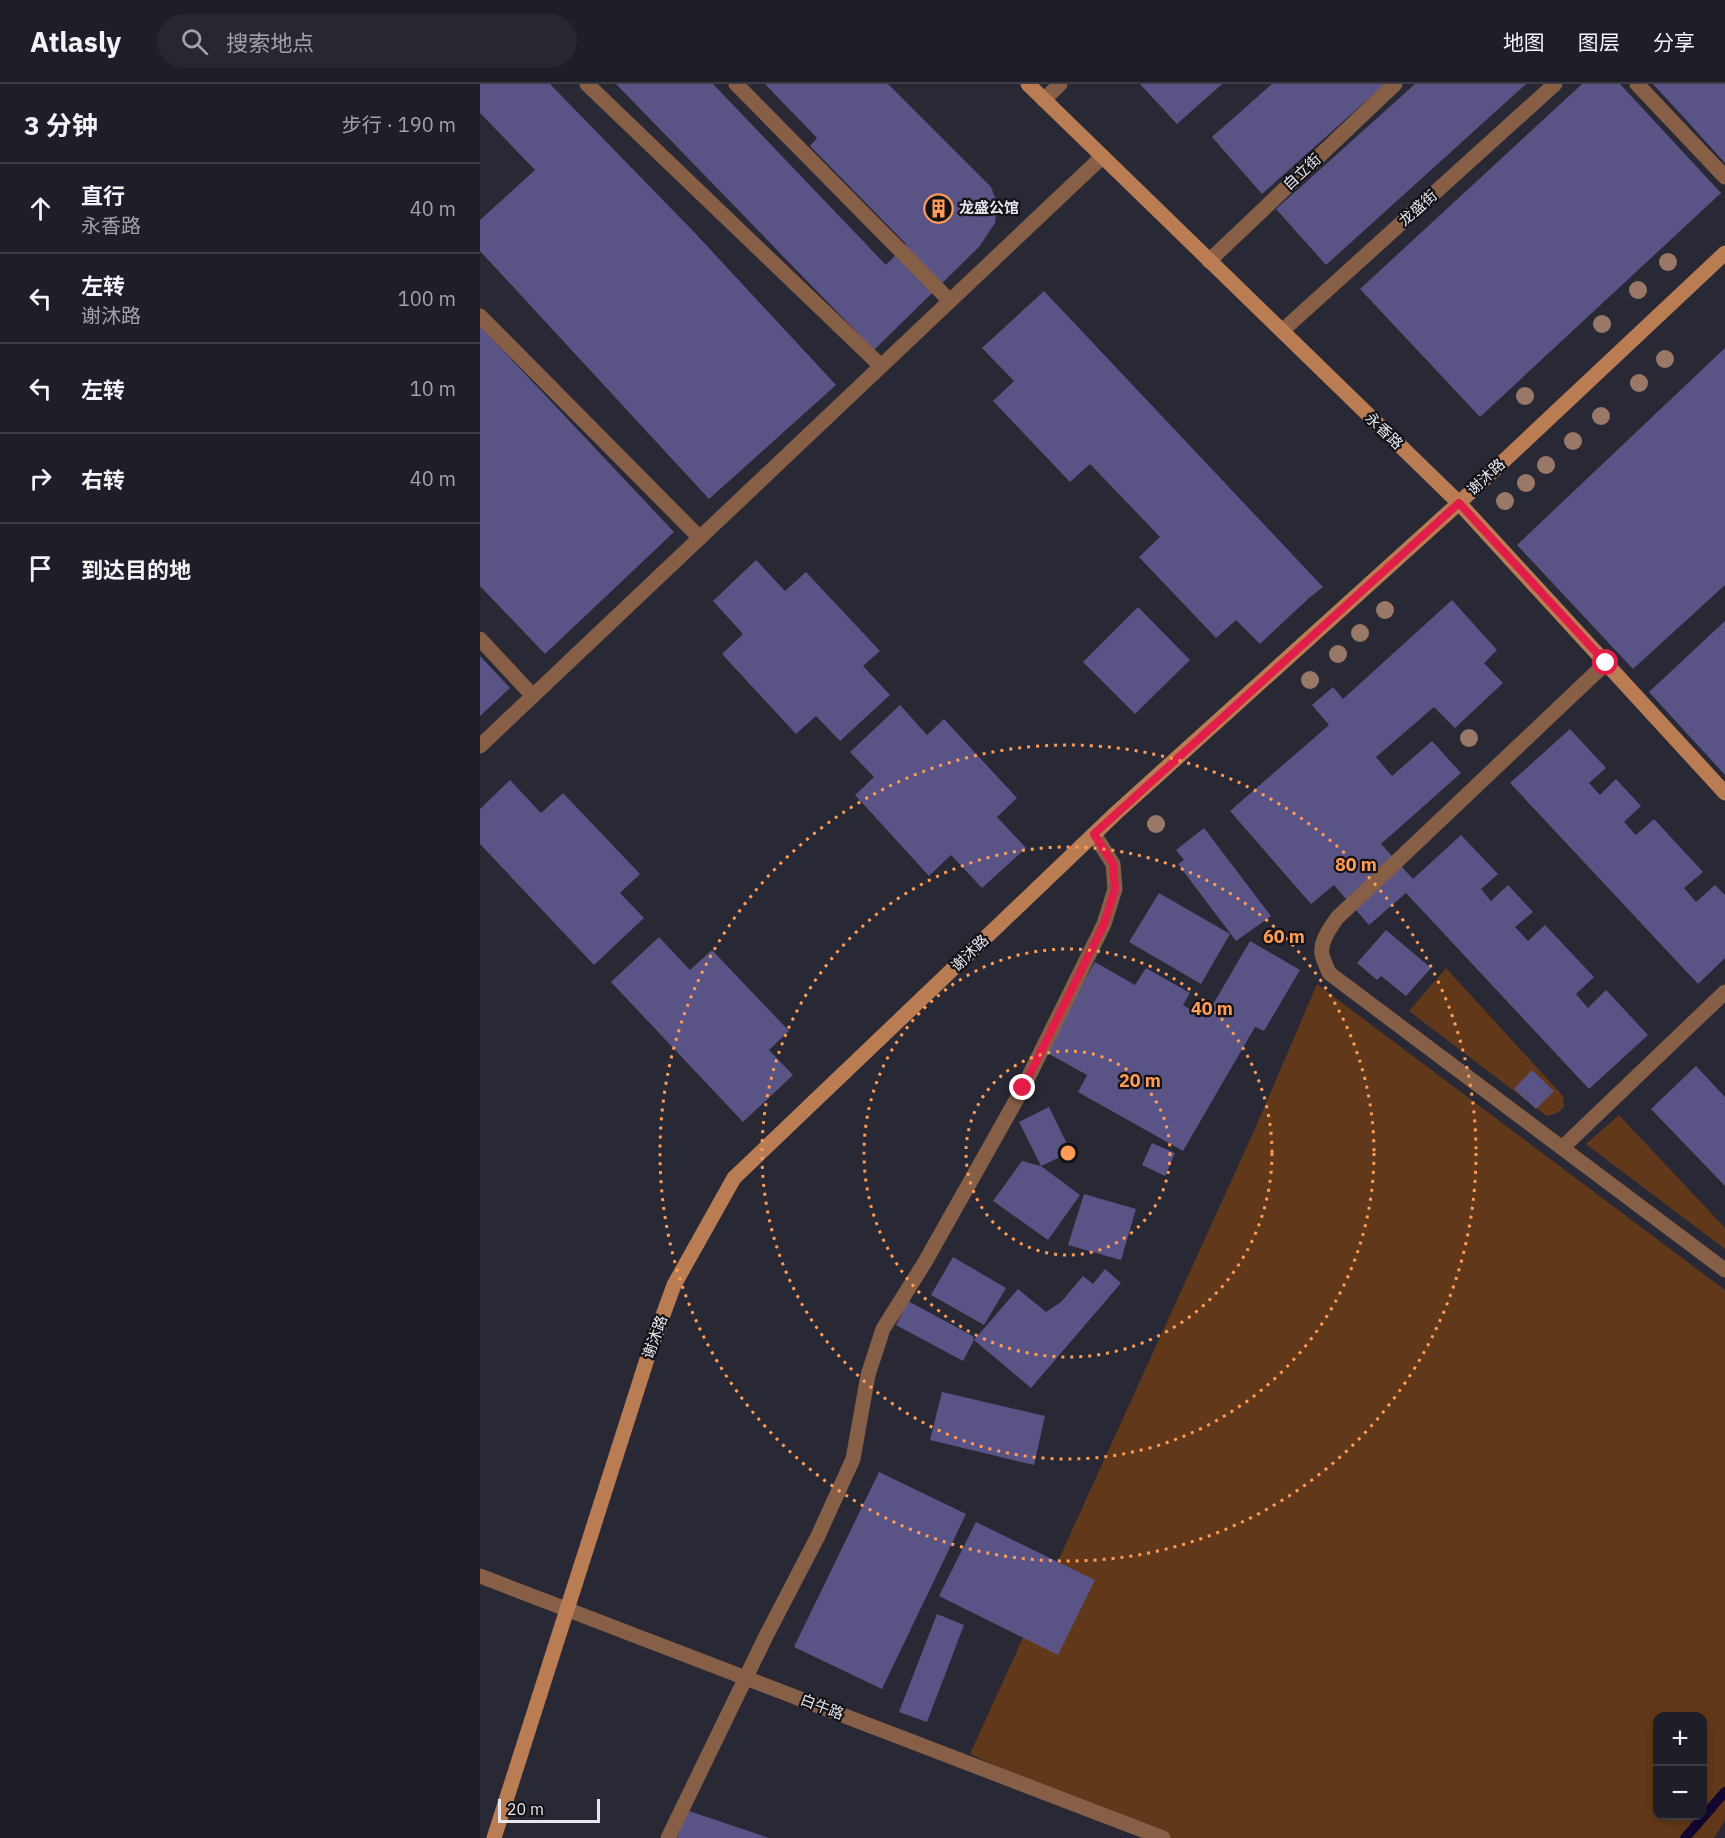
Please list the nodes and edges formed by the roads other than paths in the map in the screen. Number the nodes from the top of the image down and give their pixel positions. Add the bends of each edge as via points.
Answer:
1 (588, 84) edge
2 (736, 84) edge
3 (1028, 84) edge
4 (1060, 84) edge
5 (1395, 84) edge
6 (1555, 84) edge
7 (1637, 84) edge
8 (1044, 100) junction
9 (1102, 158) junction
10 (1725, 177) edge
11 (1725, 252) edge
12 (1209, 261) junction
13 (950, 302) junction
14 (480, 316) edge
15 (1282, 331) junction
16 (882, 366) junction
17 (1459, 503) junction
18 (700, 538) junction
19 (480, 639) edge
20 (1606, 663) junction
21 (533, 696) junction
22 (480, 746) edge
23 (1725, 793) edge
24 (1094, 834) junction
25 (1725, 992) edge
26 (1562, 1148) junction
27 (1725, 1270) edge
28 (480, 1576) edge
29 (567, 1610) junction
30 (746, 1678) junction
31 (494, 1838) edge
32 (668, 1838) edge
33 (1163, 1838) edge

1 - 16 street
2 - 13 street
3 - 8 street, 永香路
4 - 8 street
5 - 12 street, 自立街
6 - 15 street, 龙盛街
7 - 10 street
8 - 9 street, 永香路
9 - 12 street, 永香路
9 - 13 street
11 - 17 street, 谢沐路
12 - 15 street, 永香路
13 - 16 street
14 - 18 street
15 - 17 street, 永香路
16 - 18 street
17 - 20 street, 永香路
17 - 24 street, 谢沐路
18 - 21 street
19 - 21 street
20 - 23 street, 永香路
20 - 26 street via 1337,918 1323,942 1322,953 1329,973
21 - 22 street
24 - 29 street, 谢沐路 via 734,1178 674,1285
24 - 30 street via 1113,864 1115,889 1104,924 1023,1088 883,1329 868,1375 853,1459
25 - 26 street
26 - 27 street
28 - 29 street, 白牛路
29 - 30 street, 白牛路
29 - 31 street, 谢沐路
30 - 32 street
30 - 33 street, 白牛路

